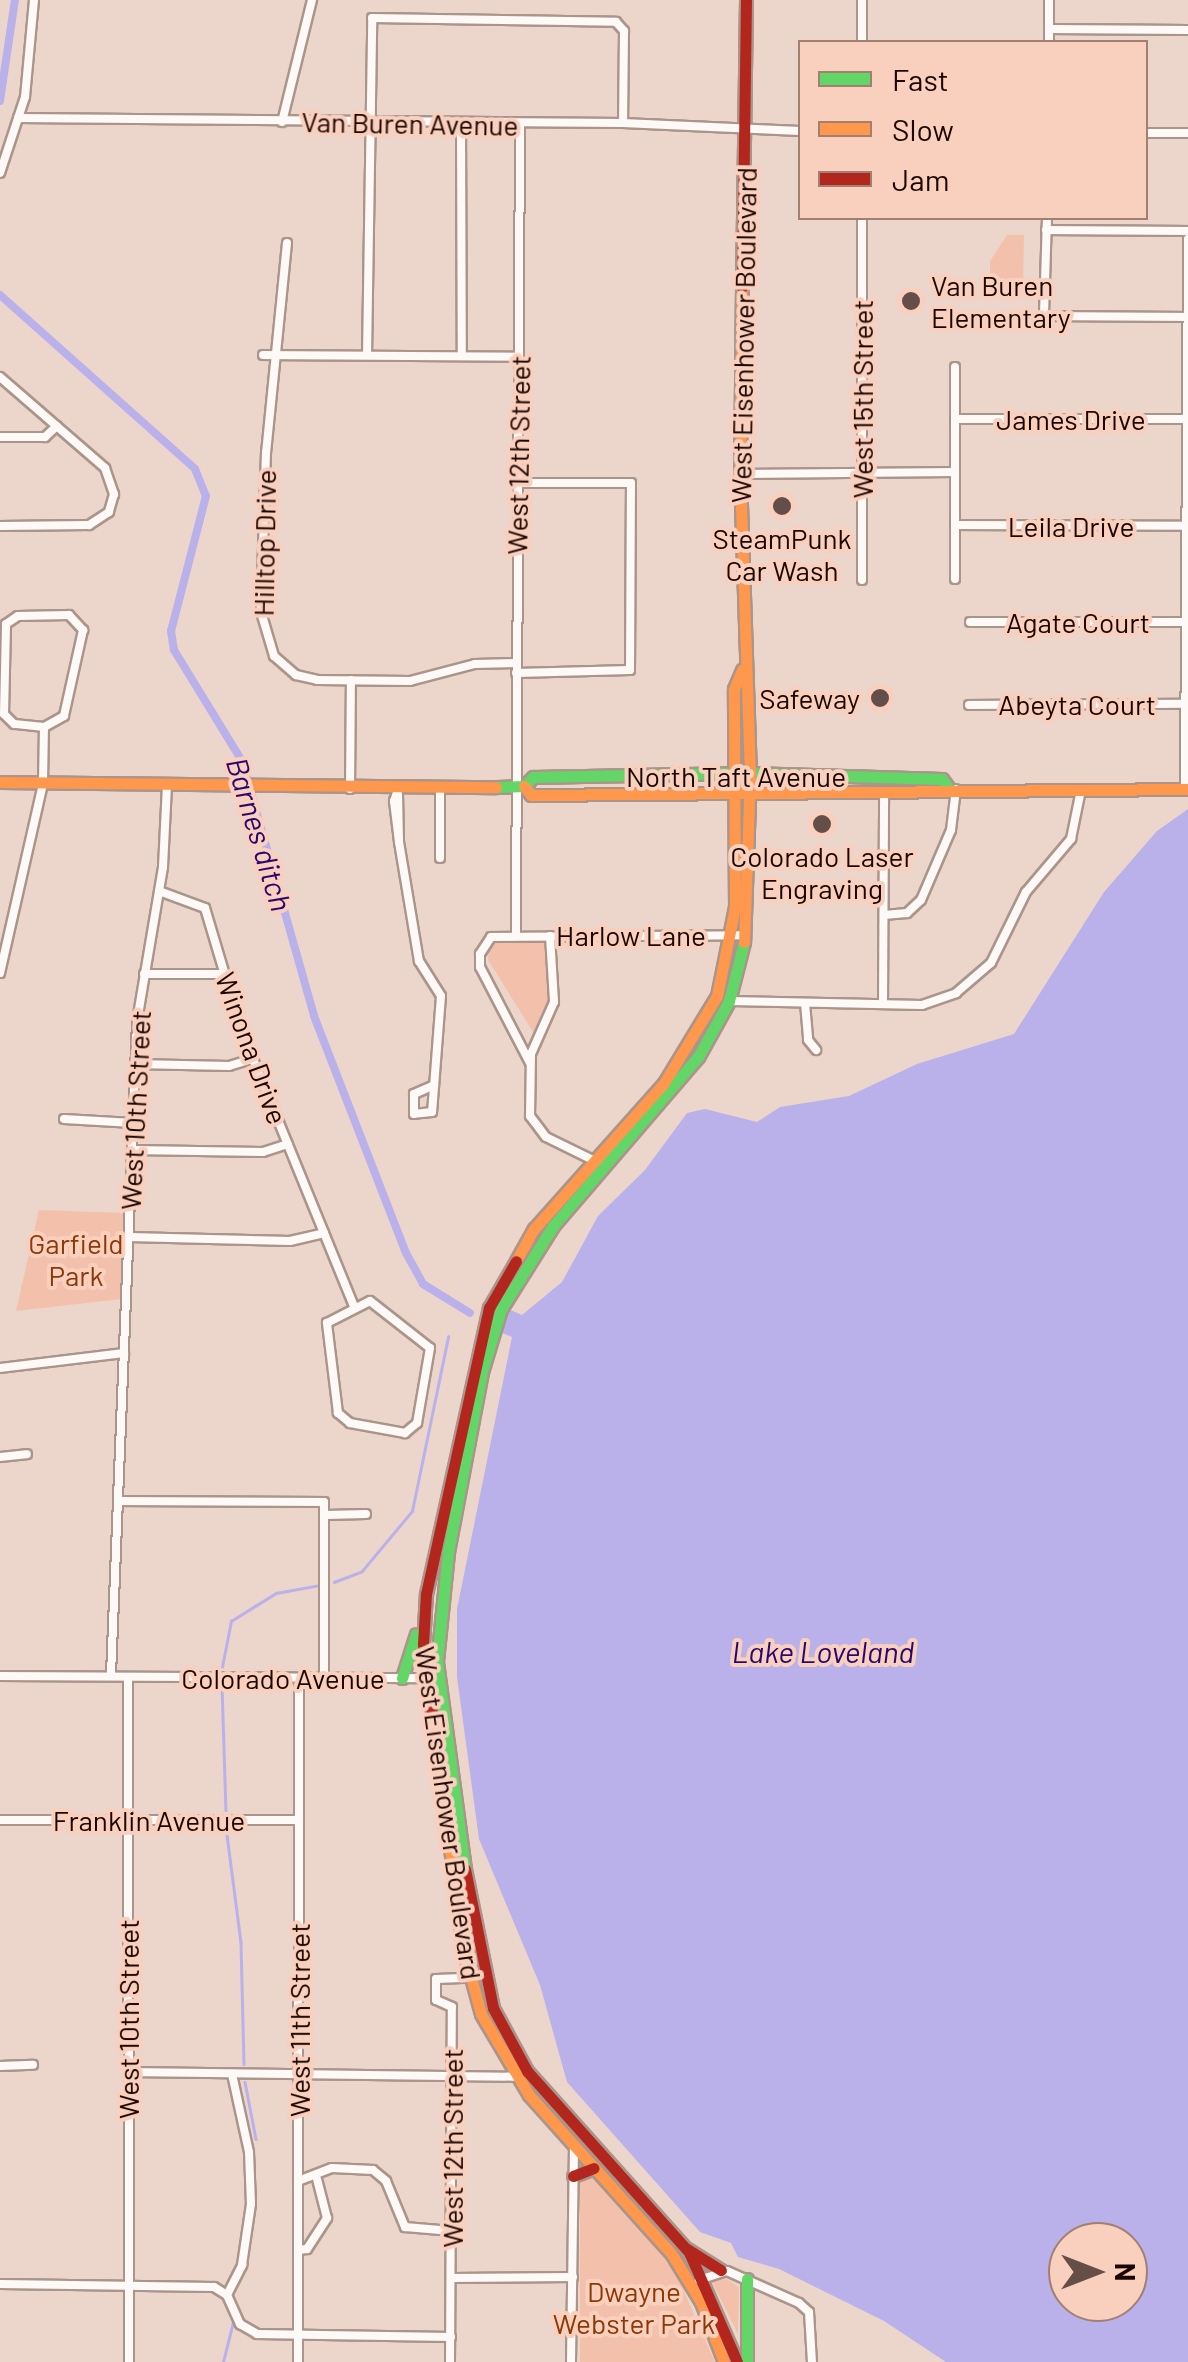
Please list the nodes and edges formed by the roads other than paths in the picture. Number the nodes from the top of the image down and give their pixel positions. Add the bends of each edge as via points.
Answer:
1 (34, 0) edge
2 (312, 0) edge
3 (746, 0) edge
4 (862, 0) edge
5 (1049, 0) edge
6 (1049, 29) junction
7 (1188, 30) edge
8 (862, 40) edge
9 (1049, 40) edge
10 (18, 118) junction
11 (282, 122) junction
12 (368, 123) junction
13 (623, 123) junction
14 (461, 124) junction
15 (520, 125) junction
16 (746, 130) junction
17 (798, 131) edge
18 (1188, 132) edge
19 (1148, 133) edge
20 (0, 173) edge
21 (862, 220) edge
22 (1047, 220) edge
23 (1046, 230) junction
24 (1188, 230) edge
25 (1188, 238) edge
26 (287, 243) dead end
27 (1188, 317) edge
28 (263, 355) dead end
29 (276, 355) junction
30 (367, 355) junction
31 (462, 355) junction
32 (519, 358) junction
33 (954, 368) dead end
34 (0, 377) edge
35 (1187, 416) edge
36 (955, 419) junction
37 (57, 426) junction
38 (0, 437) edge
39 (955, 472) junction
40 (862, 473) junction
41 (740, 474) junction
42 (518, 483) junction
43 (1187, 508) edge
44 (955, 525) junction
45 (0, 526) edge
46 (1186, 526) edge
47 (955, 579) dead end
48 (862, 580) dead end
49 (1187, 601) edge
50 (970, 622) dead end
51 (1186, 622) edge
52 (516, 668) junction
53 (742, 670) junction
54 (351, 680) junction
55 (969, 704) dead end
56 (1186, 704) edge
57 (44, 726) junction
58 (734, 774) junction
59 (750, 774) junction
60 (0, 782) edge
61 (43, 782) junction
62 (167, 786) junction
63 (520, 786) junction
64 (952, 787) junction
65 (350, 789) junction
66 (440, 790) junction
67 (1081, 790) junction
68 (1186, 790) edge
69 (735, 791) junction
70 (398, 792) junction
71 (750, 792) junction
72 (884, 794) junction
73 (440, 858) dead end
74 (159, 891) junction
75 (0, 907) edge
76 (14, 907) junction
77 (884, 915) junction
78 (516, 933) junction
79 (732, 935) junction
80 (746, 935) junction
81 (550, 936) junction
82 (0, 974) edge
83 (144, 974) junction
84 (224, 974) junction
85 (723, 998) junction
86 (805, 1002) junction
87 (883, 1003) junction
88 (816, 1050) dead end
89 (252, 1059) junction
90 (530, 1062) junction
91 (134, 1064) junction
92 (434, 1086) dead end
93 (64, 1120) dead end
94 (132, 1123) junction
95 (288, 1144) junction
96 (132, 1150) junction
97 (601, 1164) junction
98 (324, 1233) junction
99 (129, 1237) junction
100 (354, 1306) junction
101 (124, 1353) junction
102 (0, 1368) edge
103 (28, 1454) dead end
104 (0, 1457) edge
105 (118, 1501) junction
106 (326, 1514) junction
107 (366, 1514) dead end
108 (424, 1617) junction
109 (111, 1675) junction
110 (0, 1676) edge
111 (128, 1677) junction
112 (299, 1678) junction
113 (324, 1678) junction
114 (402, 1678) junction
115 (432, 1678) junction
116 (0, 1820) edge
117 (298, 1820) junction
118 (128, 1821) junction
119 (469, 1978) junction
120 (488, 1992) junction
121 (33, 2065) dead end
122 (0, 2066) edge
123 (128, 2072) junction
124 (232, 2074) junction
125 (299, 2074) junction
126 (454, 2076) junction
127 (515, 2077) junction
128 (578, 2142) junction
129 (594, 2168) junction
130 (574, 2176) junction
131 (317, 2179) junction
132 (298, 2181) junction
133 (452, 2232) junction
134 (686, 2249) junction
135 (298, 2250) junction
136 (721, 2270) junction
137 (573, 2277) junction
138 (704, 2277) junction
139 (452, 2278) junction
140 (747, 2279) junction
141 (0, 2284) edge
142 (129, 2286) junction
143 (692, 2286) junction
144 (228, 2296) junction
145 (298, 2335) junction
146 (450, 2337) junction
147 (129, 2362) edge
148 (298, 2362) edge
149 (450, 2362) edge
150 (572, 2362) edge
151 (724, 2362) edge
152 (737, 2362) edge
153 (747, 2362) edge
154 (812, 2362) edge

1 - 10 street
2 - 11 street
3 - 16 main road, West Eisenhower Boulevard
4 - 8 street
5 - 6 street
6 - 7 street
6 - 9 street
10 - 11 street, Van Buren Avenue
10 - 20 street
11 - 12 street, Van Buren Avenue
12 - 13 street via 374,16 616,22 624,31
12 - 14 street, Van Buren Avenue
12 - 30 street
13 - 15 street, Van Buren Avenue
13 - 16 street, Van Buren Avenue
14 - 15 street, Van Buren Avenue
14 - 31 street
15 - 32 street, West 12th Street
16 - 17 street, Van Buren Avenue
16 - 41 main road, West Eisenhower Boulevard
18 - 19 street
21 - 40 street, West 15th Street
22 - 23 street
23 - 24 street
23 - 27 street via 1044,316
25 - 27 street
26 - 29 street
27 - 35 street
28 - 29 street
29 - 30 street
29 - 54 street, Hilltop Drive via 266,452 264,631 274,656 296,676
30 - 31 street
31 - 32 street
32 - 42 street, West 12th Street
33 - 36 street
34 - 37 street
35 - 36 street, James Drive
35 - 43 street
36 - 39 street
37 - 38 street via 45,437
37 - 45 street via 108,471 112,504 89,526
39 - 40 street
39 - 44 street
40 - 41 street
40 - 48 street, West 15th Street
41 - 53 main road, West Eisenhower Boulevard
42 - 52 street, West 12th Street
42 - 52 street, Hilltop Drive via 631,483 630,670
43 - 46 street
44 - 46 street, Leila Drive
44 - 47 street
46 - 49 street
49 - 51 street
50 - 51 street, Agate Court
51 - 56 street
52 - 54 street, Hilltop Drive via 475,664 410,681
52 - 63 street, West 12th Street
53 - 58 main road, West Eisenhower Boulevard via 734,690
53 - 59 main road, West Eisenhower Boulevard
54 - 65 street
55 - 56 street, Abeyta Court
56 - 68 street
57 - 57 street via 14,724 4,714 6,624 18,616 69,615 84,630 64,716
57 - 61 street
58 - 59 main road, North Taft Avenue
58 - 63 main road, North Taft Avenue via 532,777
58 - 69 main road, West Eisenhower Boulevard
59 - 64 main road, North Taft Avenue via 942,779
59 - 71 main road, West Eisenhower Boulevard
60 - 61 main road, North Taft Avenue
61 - 62 main road, North Taft Avenue
61 - 76 street
62 - 65 main road, North Taft Avenue
62 - 74 street, West 10th Street
63 - 66 main road, North Taft Avenue
63 - 69 main road, North Taft Avenue via 531,795
63 - 78 street, West 12th Street
64 - 67 main road, North Taft Avenue
64 - 72 main road, North Taft Avenue via 942,794
64 - 77 street via 950,830 921,900 907,913
65 - 70 main road, North Taft Avenue
66 - 70 main road, North Taft Avenue
66 - 73 street
67 - 68 main road, North Taft Avenue
67 - 87 street via 1074,833 1022,898 991,963 945,999
69 - 71 main road, North Taft Avenue
69 - 79 main road, West Eisenhower Boulevard
70 - 92 street via 398,842 419,962 441,996
71 - 72 main road, North Taft Avenue
71 - 80 main road, West Eisenhower Boulevard
72 - 77 street
74 - 83 street, West 10th Street
74 - 84 street, Winona Drive via 202,904
75 - 76 street
76 - 82 street
77 - 87 street
78 - 81 street, Harlow Lane
78 - 90 street via 487,939 479,960
79 - 80 street, Harlow Lane
79 - 81 street, Harlow Lane
79 - 85 main road, West Eisenhower Boulevard
80 - 85 main road, West Eisenhower Boulevard
81 - 90 street via 552,1014
83 - 84 street
83 - 91 street, West 10th Street
84 - 89 street, Winona Drive
85 - 86 street
85 - 97 main road, West Eisenhower Boulevard via 681,1082
86 - 87 street
86 - 88 street via 808,1040
89 - 91 street via 230,1066
89 - 95 street, Winona Drive
90 - 97 street via 532,1122 546,1138
91 - 94 street, West 10th Street
93 - 94 street
94 - 96 street, West 10th Street
95 - 96 street via 254,1153
95 - 98 street, Winona Drive
96 - 99 street, West 10th Street
97 - 108 main road, West Eisenhower Boulevard via 534,1229 489,1308 472,1362
97 - 115 main road, West Eisenhower Boulevard via 529,1259 501,1309 482,1372
98 - 99 street via 290,1240
98 - 100 street, Winona Drive
99 - 101 street, West 10th Street
100 - 100 street via 334,1314 326,1328 338,1412 350,1424 410,1431 430,1348 379,1304
101 - 102 street
101 - 105 street, West 10th Street
103 - 104 street
105 - 106 street via 320,1500
105 - 109 street, West 10th Street
106 - 107 street
106 - 113 street
108 - 114 main road
108 - 115 main road, West Eisenhower Boulevard
109 - 110 street
109 - 111 street, Colorado Avenue
111 - 112 street, Colorado Avenue
111 - 118 street, West 10th Street
112 - 113 street, Colorado Avenue
112 - 117 street, West 11th Street
113 - 114 street, Colorado Avenue
114 - 115 street, Colorado Avenue
115 - 119 main road, West Eisenhower Boulevard
115 - 120 main road, West Eisenhower Boulevard
116 - 118 street, Franklin Avenue
117 - 118 street, Franklin Avenue
117 - 125 street, West 11th Street
118 - 123 street, West 10th Street
119 - 120 main road
119 - 126 street, West 12th Street via 436,1979 436,2000 452,2007
119 - 127 main road, West Eisenhower Boulevard
120 - 128 main road, West Eisenhower Boulevard via 517,2056
121 - 122 street
123 - 124 street
123 - 142 street, West 10th Street
124 - 125 street
124 - 144 street via 249,2152 251,2204 242,2266
125 - 126 street
125 - 132 street, West 11th Street
126 - 127 street
126 - 133 street, West 12th Street
127 - 128 main road, West Eisenhower Boulevard
128 - 129 main road, West Eisenhower Boulevard
128 - 130 street
128 - 134 main road, West Eisenhower Boulevard
129 - 130 main road
129 - 143 main road, West Eisenhower Boulevard via 651,2228
130 - 137 street
131 - 132 street
131 - 133 street via 332,2168 373,2170 386,2181 405,2227
131 - 135 street via 326,2218 306,2249
132 - 135 street, West 11th Street
133 - 139 street, West 12th Street
134 - 136 main road
134 - 138 main road, West Eisenhower Boulevard
135 - 145 street, West 11th Street
136 - 138 street
136 - 140 street
137 - 139 street
137 - 150 street
138 - 143 street
138 - 152 main road, West Eisenhower Boulevard
139 - 146 street, West 12th Street
140 - 153 main road
140 - 154 street via 809,2312
141 - 142 street
142 - 144 street via 214,2287
142 - 147 street, West 10th Street
143 - 151 main road, West Eisenhower Boulevard
144 - 145 street via 249,2331
145 - 146 street
145 - 148 street, West 11th Street
146 - 149 street, West 12th Street

